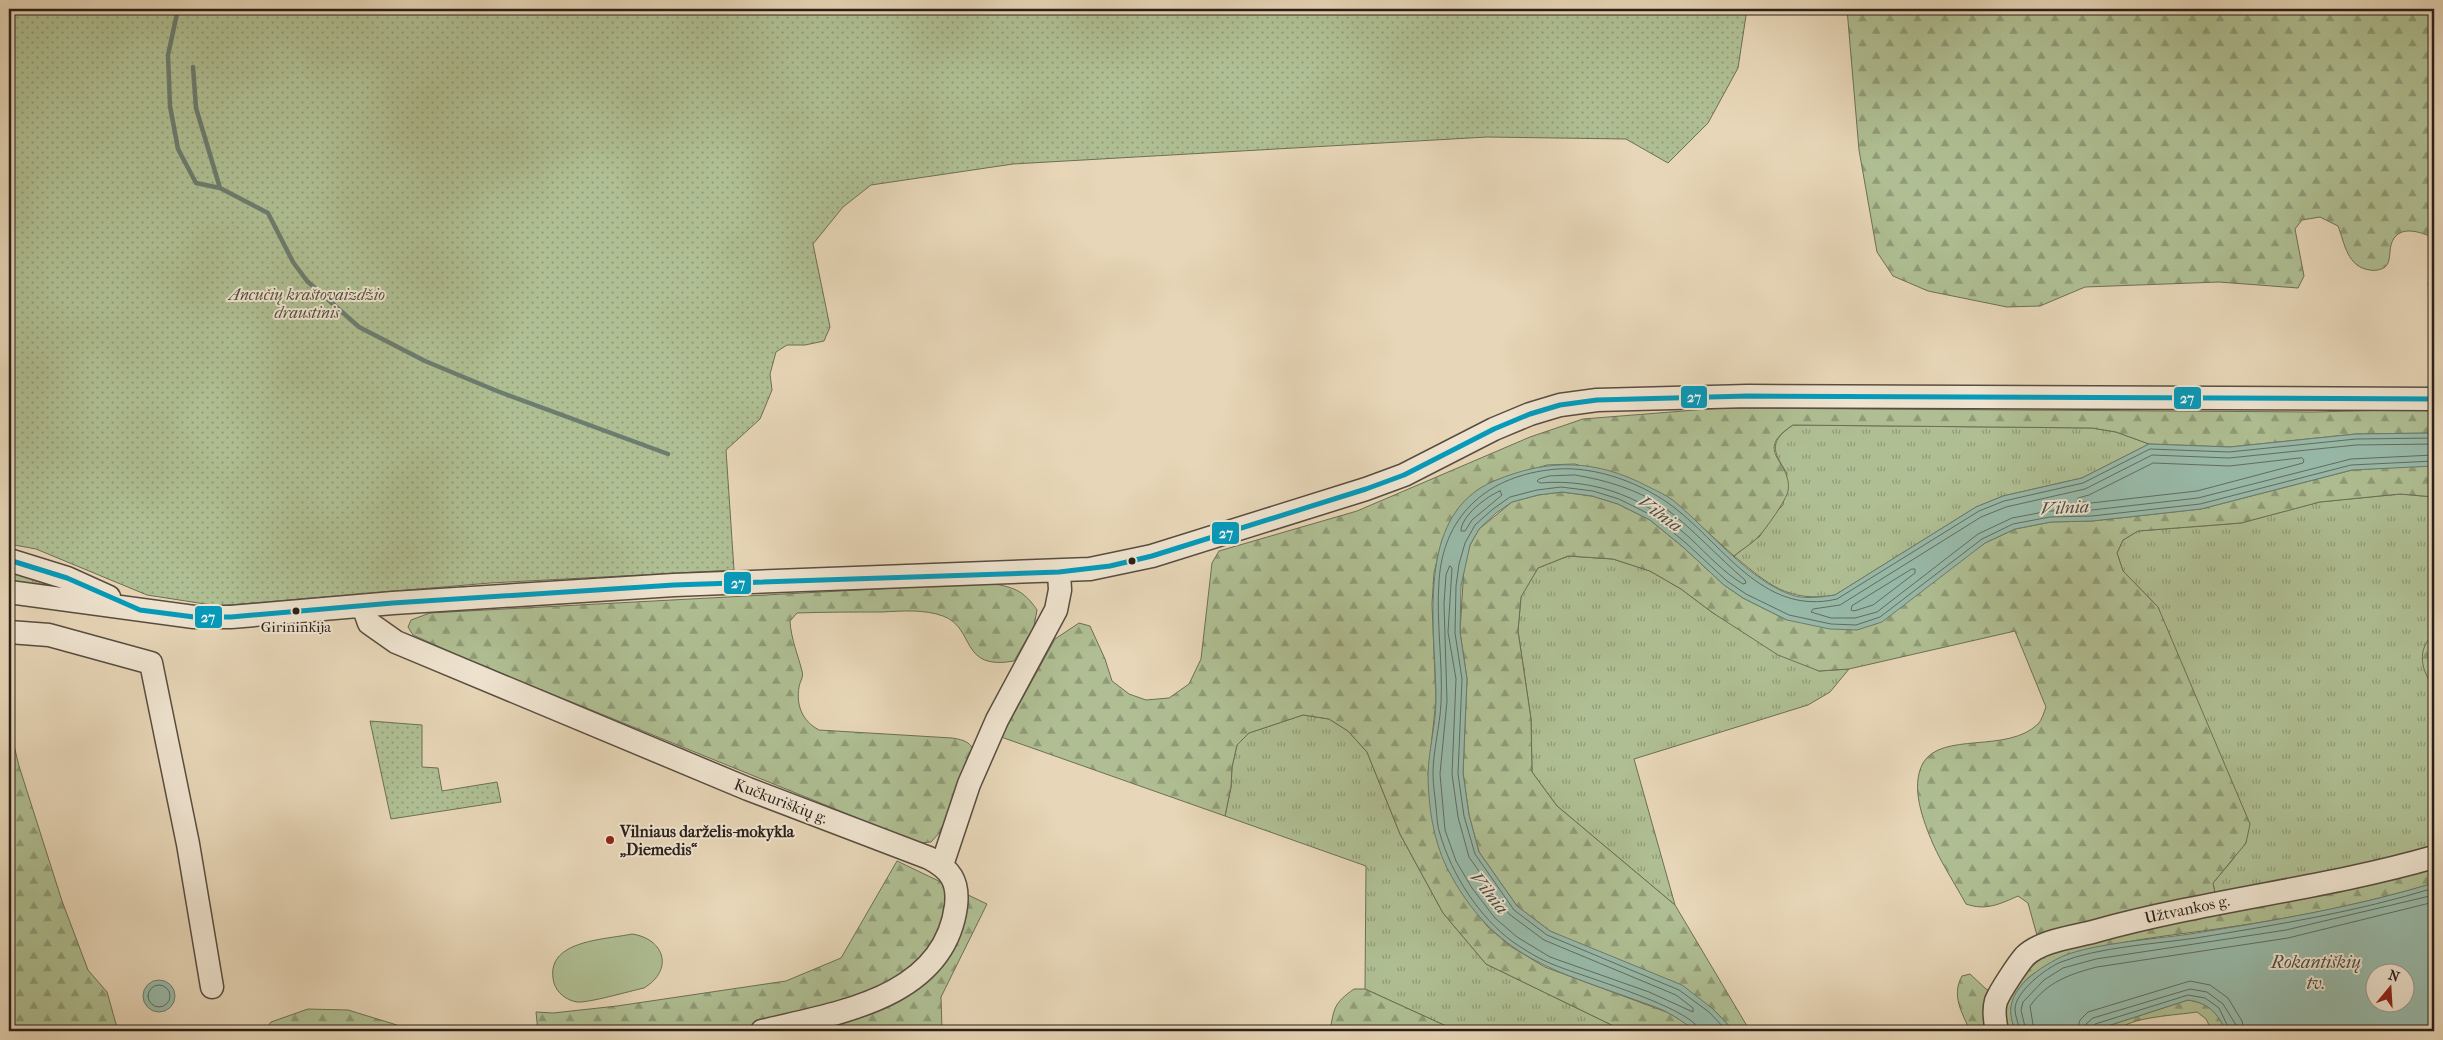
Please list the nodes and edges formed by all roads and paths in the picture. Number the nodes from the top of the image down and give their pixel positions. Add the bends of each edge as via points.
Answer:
1 (2434, 399) edge
2 (9, 560) edge
3 (1059, 572) junction
4 (9, 592) edge
5 (363, 606) junction
6 (140, 610) junction
7 (9, 632) edge
8 (2434, 857) edge
9 (942, 865) junction
10 (212, 987) dead end
11 (762, 1031) edge
12 (1997, 1031) edge

1 - 3 street via 1748,396 1597,400 1560,405 1530,414 1404,475 1366,489 1152,556 1110,566
2 - 6 street via 67,578
3 - 5 street via 777,580
3 - 9 street via 1056,610 997,720 969,784
4 - 6 street
5 - 6 street via 231,617 194,617
5 - 9 street, Kučkuriškių g. via 369,624 402,645 748,789
7 - 10 street via 49,635 151,663 188,844
8 - 12 street, Užtvankos g. via 2390,869 2146,917 2047,944 2026,956 1996,1001
9 - 11 street via 955,877 954,919 949,935 925,968 896,990 873,1002

